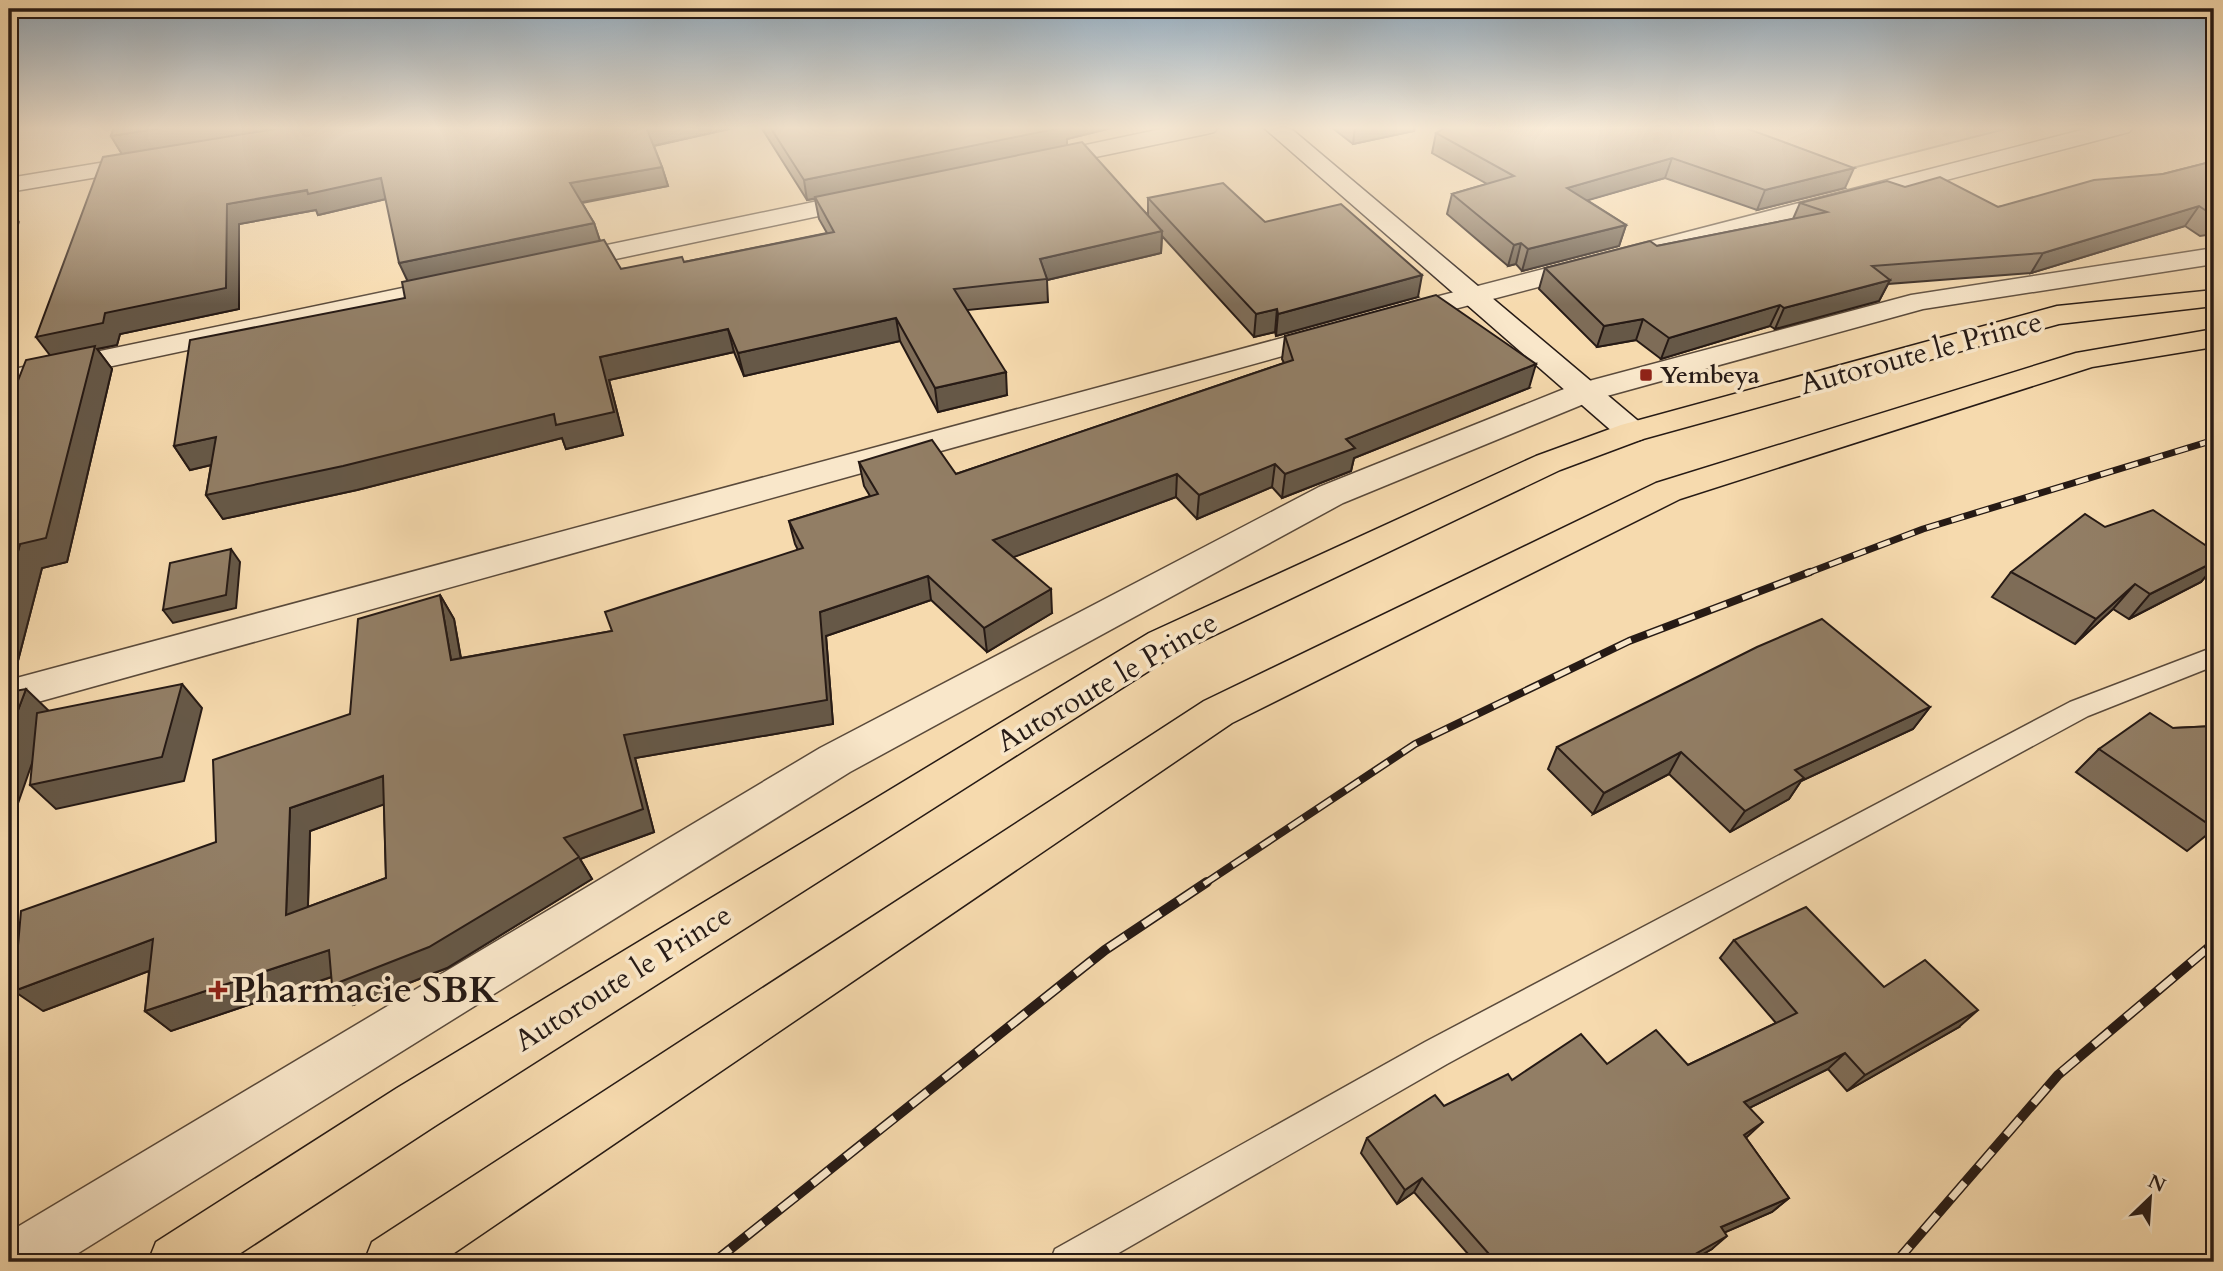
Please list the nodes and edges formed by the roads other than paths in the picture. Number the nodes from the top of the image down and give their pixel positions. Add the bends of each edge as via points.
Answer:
1 (1344, 186) edge
2 (1892, 186) edge
3 (893, 193) edge
4 (2214, 256) edge
5 (540, 267) edge
6 (485, 279) edge
7 (1471, 295) junction
8 (2214, 298) edge
9 (2214, 338) edge
10 (9, 379) edge
11 (1586, 392) junction
12 (1632, 432) junction
13 (2214, 656) edge
14 (9, 695) edge
15 (12, 1262) edge
16 (176, 1262) edge
17 (392, 1262) edge
18 (1068, 1262) edge

1 - 7 street
2 - 7 street
3 - 5 street
4 - 11 street via 1921,301
6 - 10 street
7 - 11 street
7 - 14 street
8 - 12 main road, Autoroute le Prince via 2057,315
9 - 17 main road, Autoroute le Prince via 2087,359 1668,491 1218,712
11 - 12 street
11 - 15 street via 1331,495 835,760
12 - 16 main road, Autoroute le Prince via 1548,463 1163,643 440,1092
13 - 18 lane via 2079,709 1436,1053

